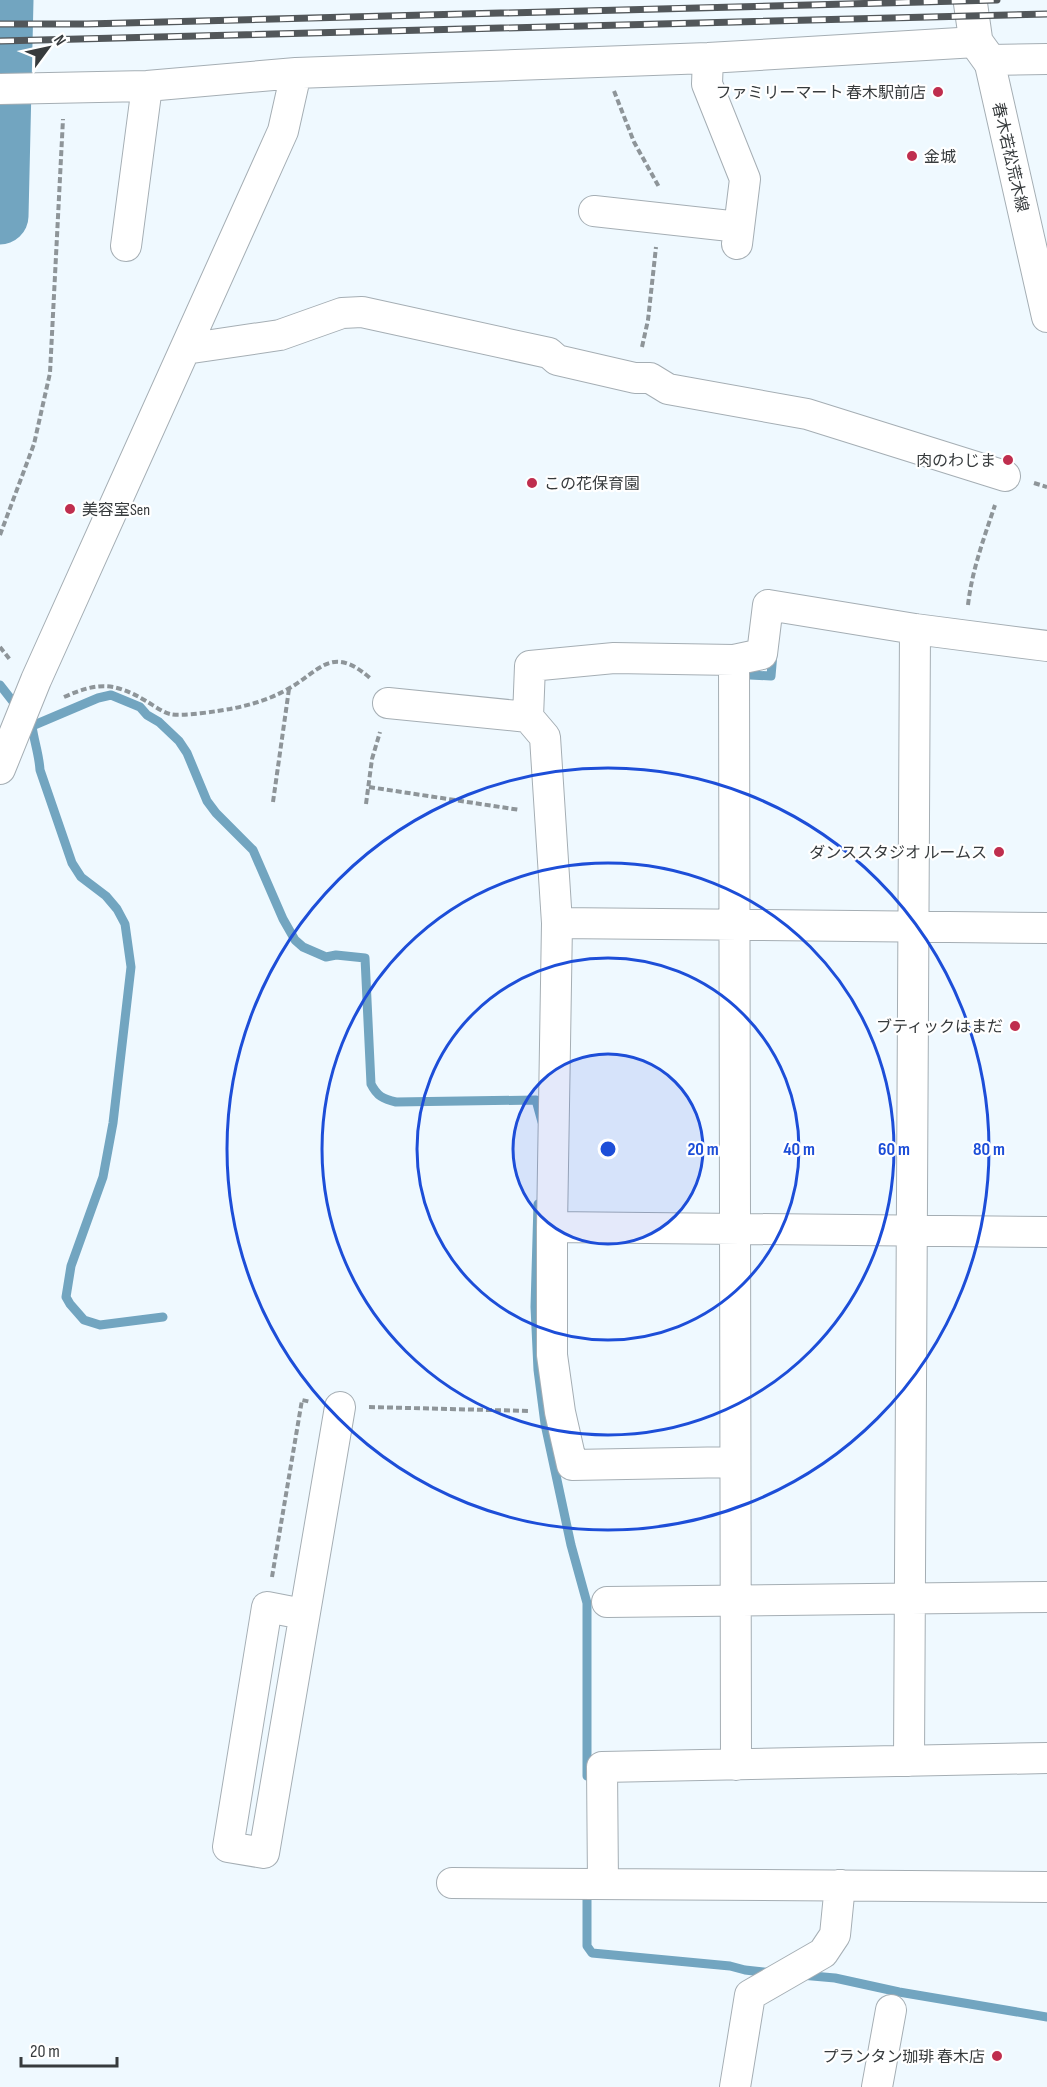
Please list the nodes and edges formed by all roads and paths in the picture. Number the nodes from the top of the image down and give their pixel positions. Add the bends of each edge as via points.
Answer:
1 (969, 0) edge
2 (983, 51) junction
3 (708, 58) junction
4 (1047, 59) edge
5 (296, 74) junction
6 (147, 86) junction
7 (0, 89) edge
8 (55, 89) junction
9 (607, 219) dead end
10 (126, 246) dead end
11 (1047, 316) edge
12 (185, 349) junction
13 (1005, 476) junction
14 (1047, 487) edge
15 (0, 535) edge
16 (915, 629) junction
17 (966, 635) junction
18 (1047, 646) edge
19 (734, 660) junction
20 (289, 689) junction
21 (35, 700) junction
22 (387, 703) junction
23 (528, 717) junction
24 (0, 769) edge
25 (369, 787) junction
26 (273, 802) dead end
27 (366, 804) dead end
28 (550, 814) junction
29 (557, 923) junction
30 (734, 925) junction
31 (913, 927) junction
32 (1047, 928) edge
33 (552, 1227) junction
34 (735, 1229) junction
35 (912, 1231) junction
36 (1047, 1232) edge
37 (340, 1407) junction
38 (538, 1411) dead end
39 (735, 1462) junction
40 (1047, 1597) edge
41 (910, 1599) junction
42 (735, 1601) junction
43 (607, 1602) dead end
44 (267, 1607) junction
45 (303, 1614) junction
46 (1047, 1758) edge
47 (909, 1761) junction
48 (736, 1765) junction
49 (453, 1883) dead end
50 (603, 1884) junction
51 (840, 1885) junction
52 (1047, 1887) edge
53 (891, 2010) dead end
54 (735, 2087) edge
55 (877, 2087) edge

1 - 2 street, 春木若松荒木線
2 - 3 street
2 - 4 street
2 - 11 street, 春木若松荒木線
3 - 5 street
3 - 9 street via 706,84 746,179 738,236
5 - 6 street
5 - 12 street via 283,131
6 - 8 street
6 - 10 street
7 - 8 street
8 - 15 path via 51,374 34,444
12 - 13 street via 280,335 342,313 362,312 549,353 557,360 635,378 650,378 668,388 807,414
12 - 21 street
13 - 14 path
13 - 17 path via 978,555 970,588
16 - 17 street
16 - 19 street via 768,604 762,654
16 - 31 street
17 - 18 street
19 - 23 street via 614,658 530,666
19 - 30 street
20 - 21 path via 266,701 180,714 170,714 117,686
20 - 22 path via 324,664 339,662 361,670 373,680
20 - 26 path
21 - 24 street
22 - 23 street
22 - 25 path
23 - 28 street via 545,738
25 - 27 path
25 - 28 path
28 - 29 street
29 - 30 street
29 - 33 street
30 - 31 street
30 - 34 street
31 - 32 street
31 - 35 street
33 - 34 street
33 - 39 street via 552,1355 572,1465
34 - 35 street
34 - 39 street
35 - 36 street
35 - 41 street
37 - 38 path
37 - 44 path via 302,1400
37 - 45 street
39 - 42 street
40 - 41 street
41 - 42 street
41 - 47 street
42 - 43 street
42 - 48 street
44 - 45 street
44 - 45 street via 228,1846 264,1853
46 - 47 street
47 - 48 street
48 - 50 street via 602,1767
49 - 50 street
50 - 51 street
51 - 52 street
51 - 54 street via 835,1935 823,1953 750,1995
53 - 55 street

